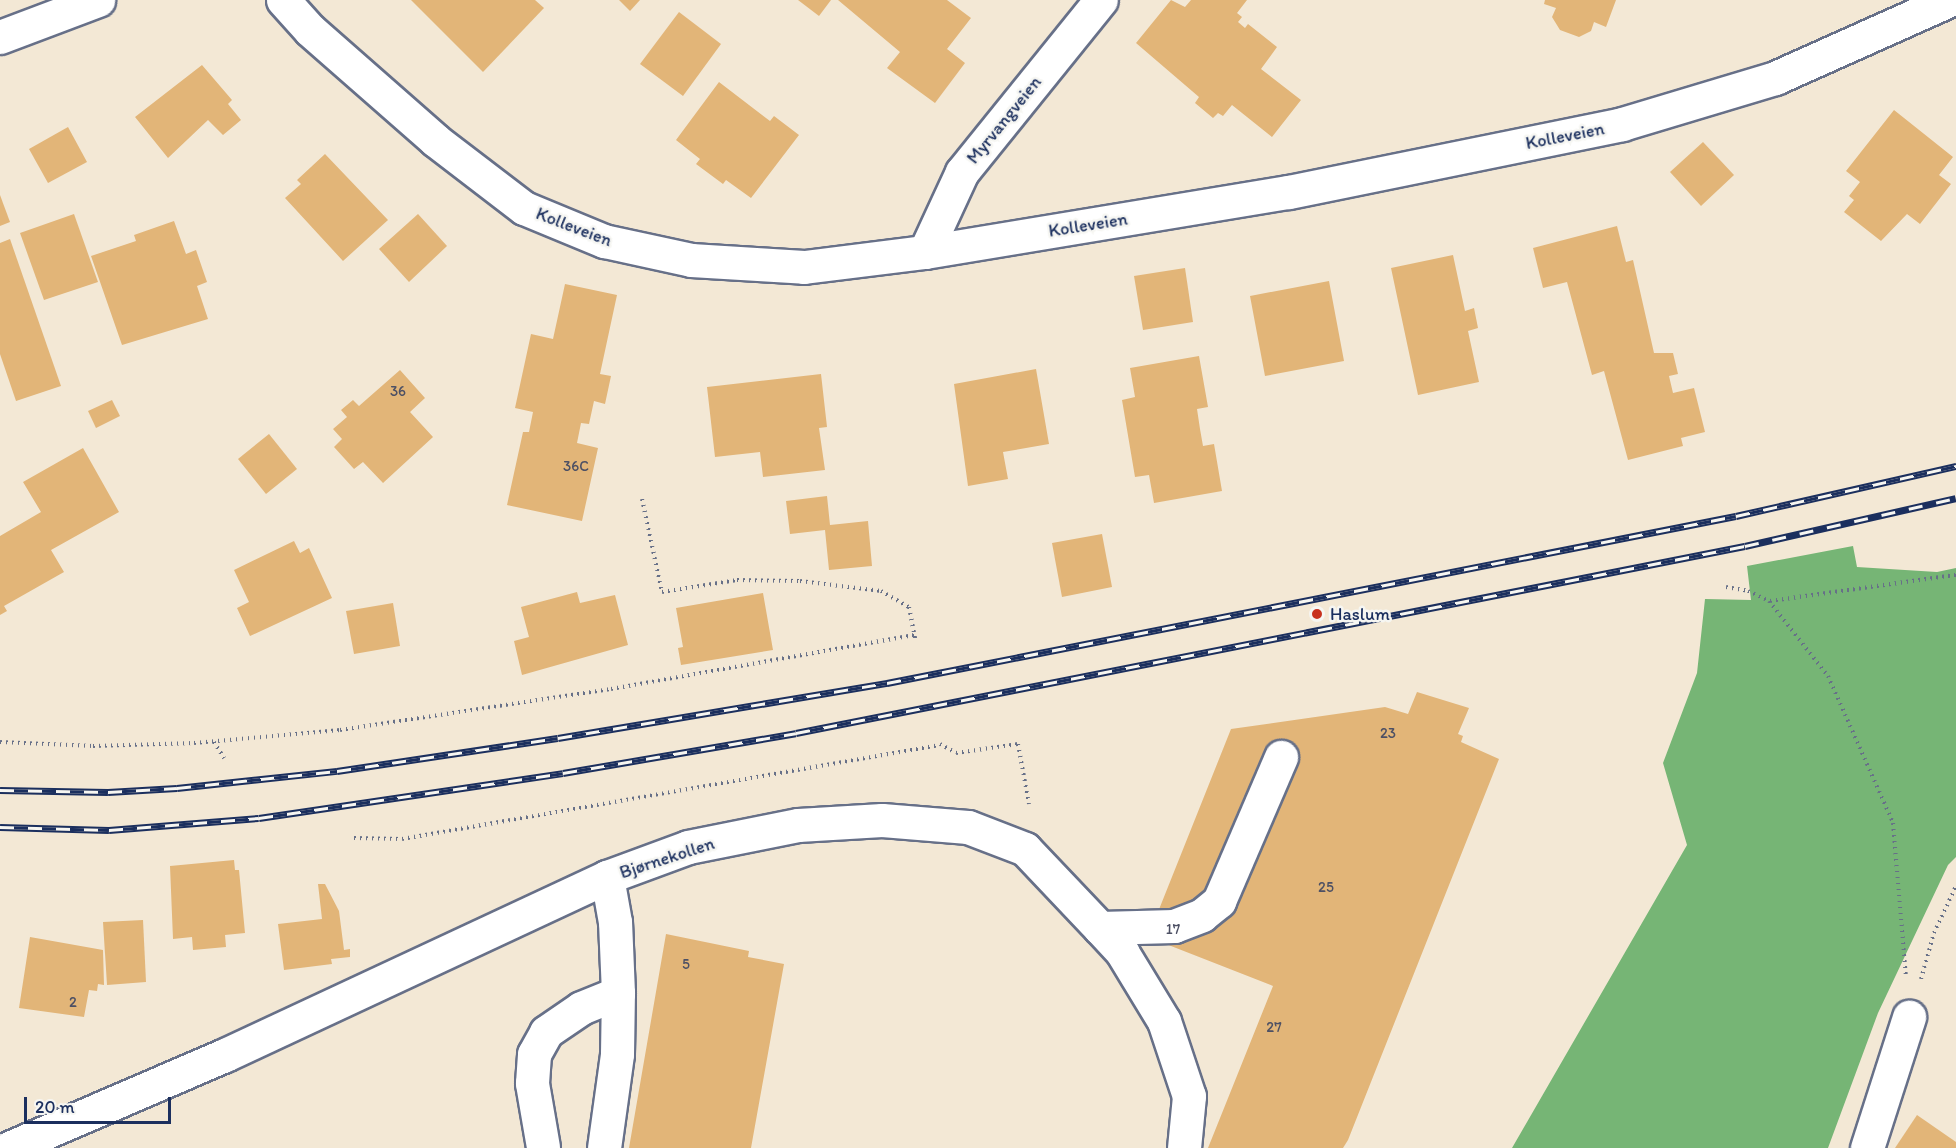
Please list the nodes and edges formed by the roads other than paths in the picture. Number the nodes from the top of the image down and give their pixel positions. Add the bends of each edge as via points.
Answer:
1 (98, 0) edge
2 (283, 0) edge
3 (1101, 0) edge
4 (1949, 0) edge
5 (0, 37) edge
6 (925, 252) junction
7 (1281, 757) dead end
8 (607, 877) junction
9 (1100, 928) junction
10 (618, 993) junction
11 (1909, 1017) road end
12 (28, 1144) edge
13 (543, 1147) edge
14 (604, 1148) edge
15 (1184, 1148) edge
16 (1867, 1148) edge

1 - 5 street
2 - 6 street, Kolleveien via 310,30 435,140 524,208 603,241 691,260 804,267
3 - 6 street, Myrvangveien via 962,172
4 - 6 street, Kolleveien via 1775,78 1622,124 1289,192
7 - 9 street via 1219,901 1202,915 1174,926
8 - 9 street, Bjørnekollen via 688,847 798,825 882,820 968,827 1025,849
8 - 10 street via 615,922
8 - 12 street, Bjørnekollen
9 - 15 street, Bjørnekollen via 1122,952 1164,1021 1189,1096
10 - 13 street via 581,1008 546,1032 534,1054 532,1083
10 - 14 street via 617,1054
11 - 16 street

